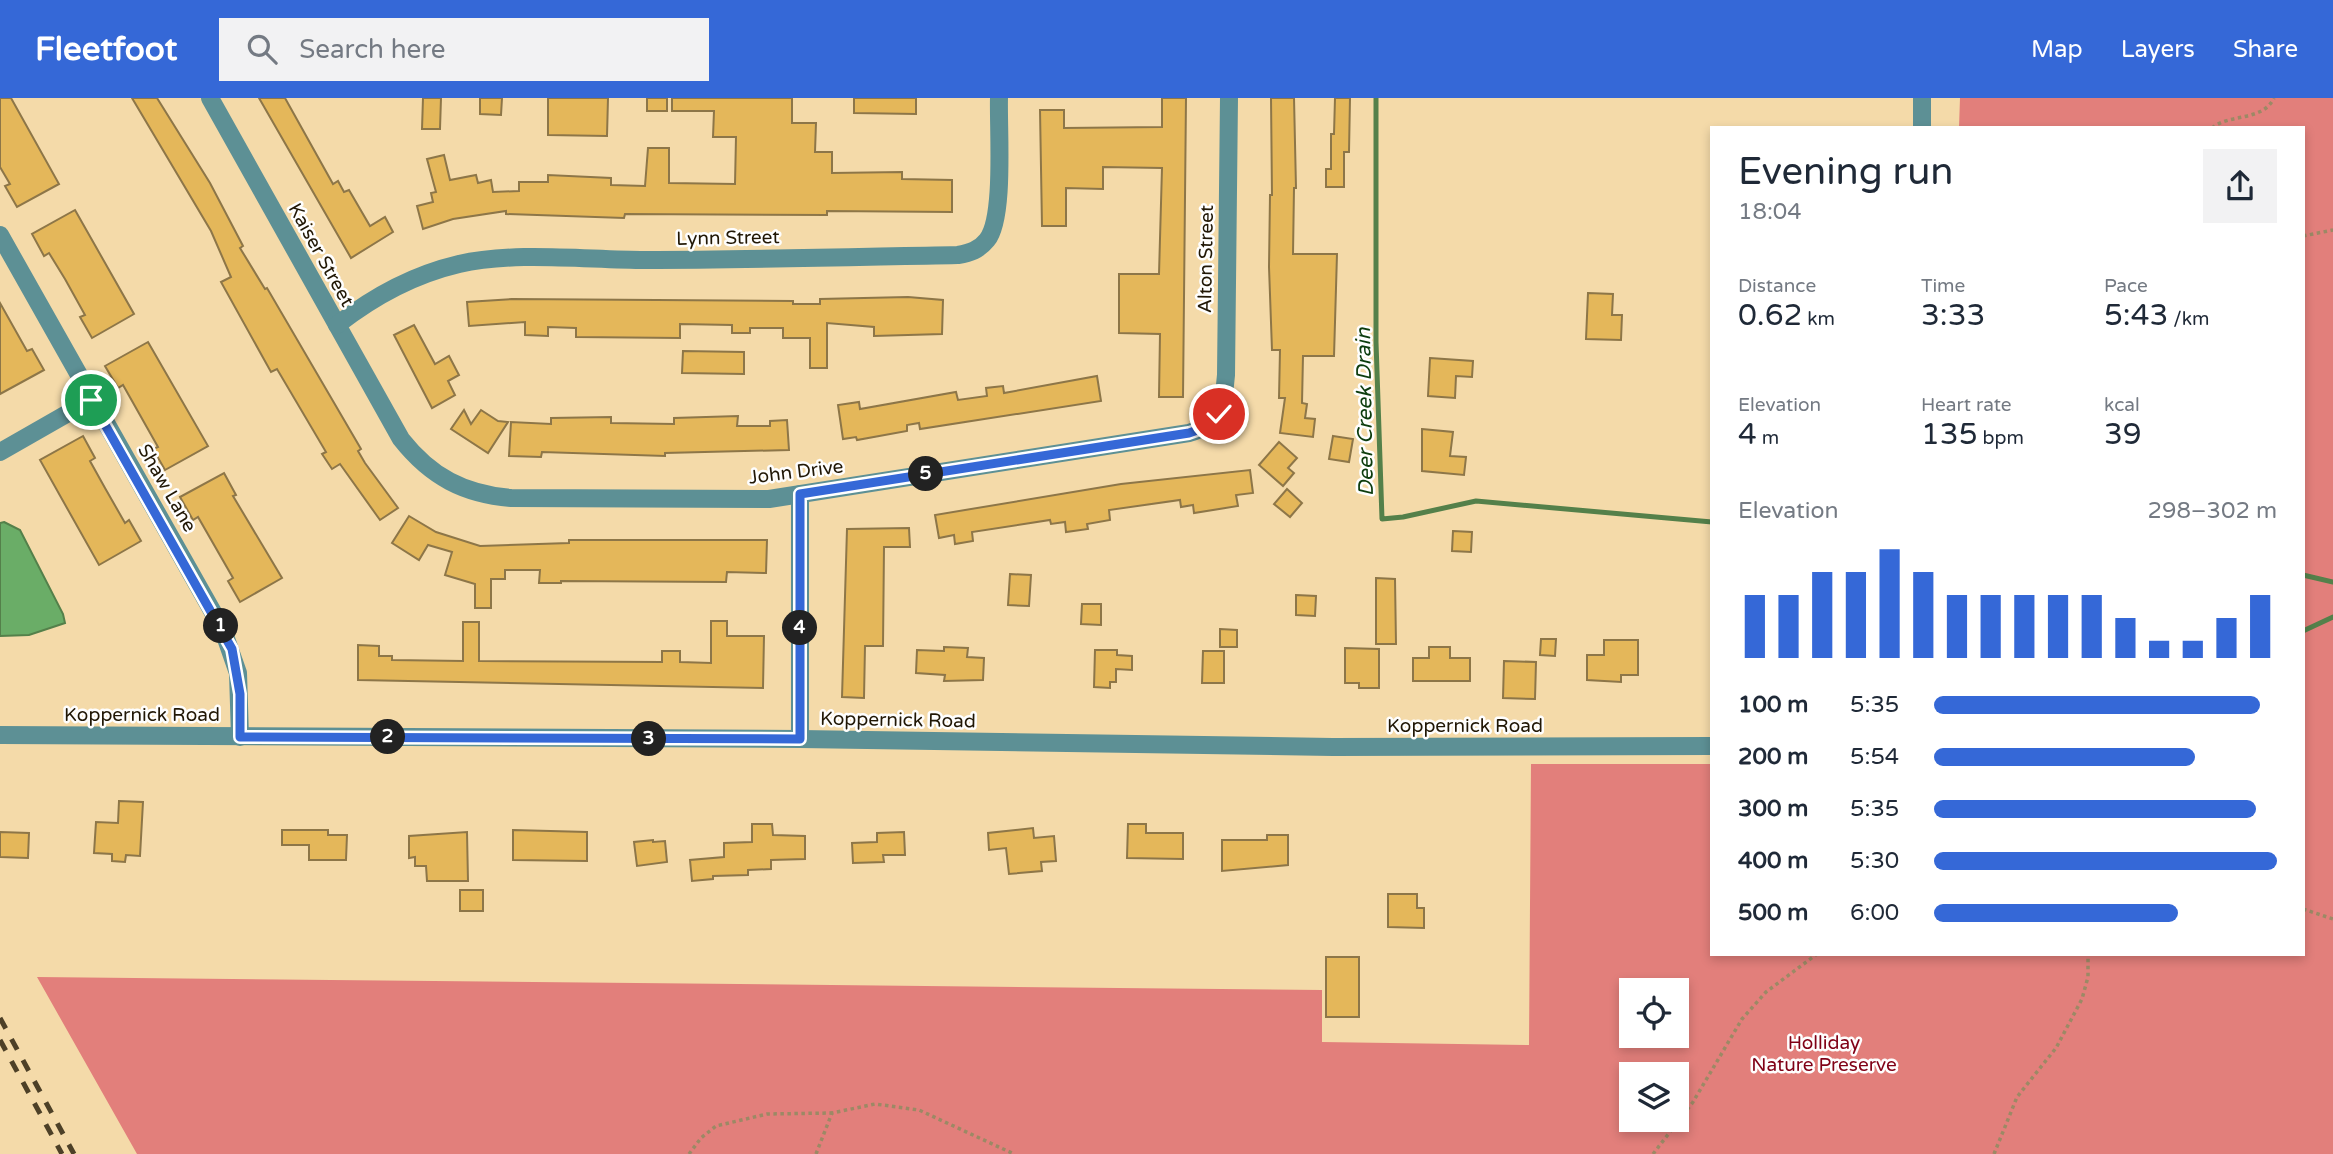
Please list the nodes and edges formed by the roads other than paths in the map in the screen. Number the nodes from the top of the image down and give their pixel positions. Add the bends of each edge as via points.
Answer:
1 (210, 98) edge
2 (999, 98) edge
3 (1229, 98) edge
4 (1922, 98) edge
5 (1922, 126) edge
6 (0, 235) edge
7 (337, 325) junction
8 (91, 400) junction
9 (1216, 418) joint
10 (397, 431) joint
11 (0, 452) edge
12 (800, 494) junction
13 (0, 735) edge
14 (240, 737) junction
15 (800, 739) junction
16 (1710, 746) edge

1 - 7 street, Kaiser Street
2 - 7 street, Lynn Street via 997,218 988,239 972,252 958,256 495,259 463,263 406,281 366,302
3 - 9 street, Alton Street via 1226,375 1224,400
4 - 5 street
6 - 8 street, Shaw Lane
7 - 10 street, Kaiser Street
8 - 11 street
8 - 14 street, Shaw Lane via 232,649 240,694
9 - 12 street, John Drive via 1189,433
10 - 12 street, John Drive via 417,459 439,477 492,496 752,500
12 - 15 street
13 - 14 street, Koppernick Road
14 - 15 street, Koppernick Road
15 - 16 street, Koppernick Road via 1333,747

